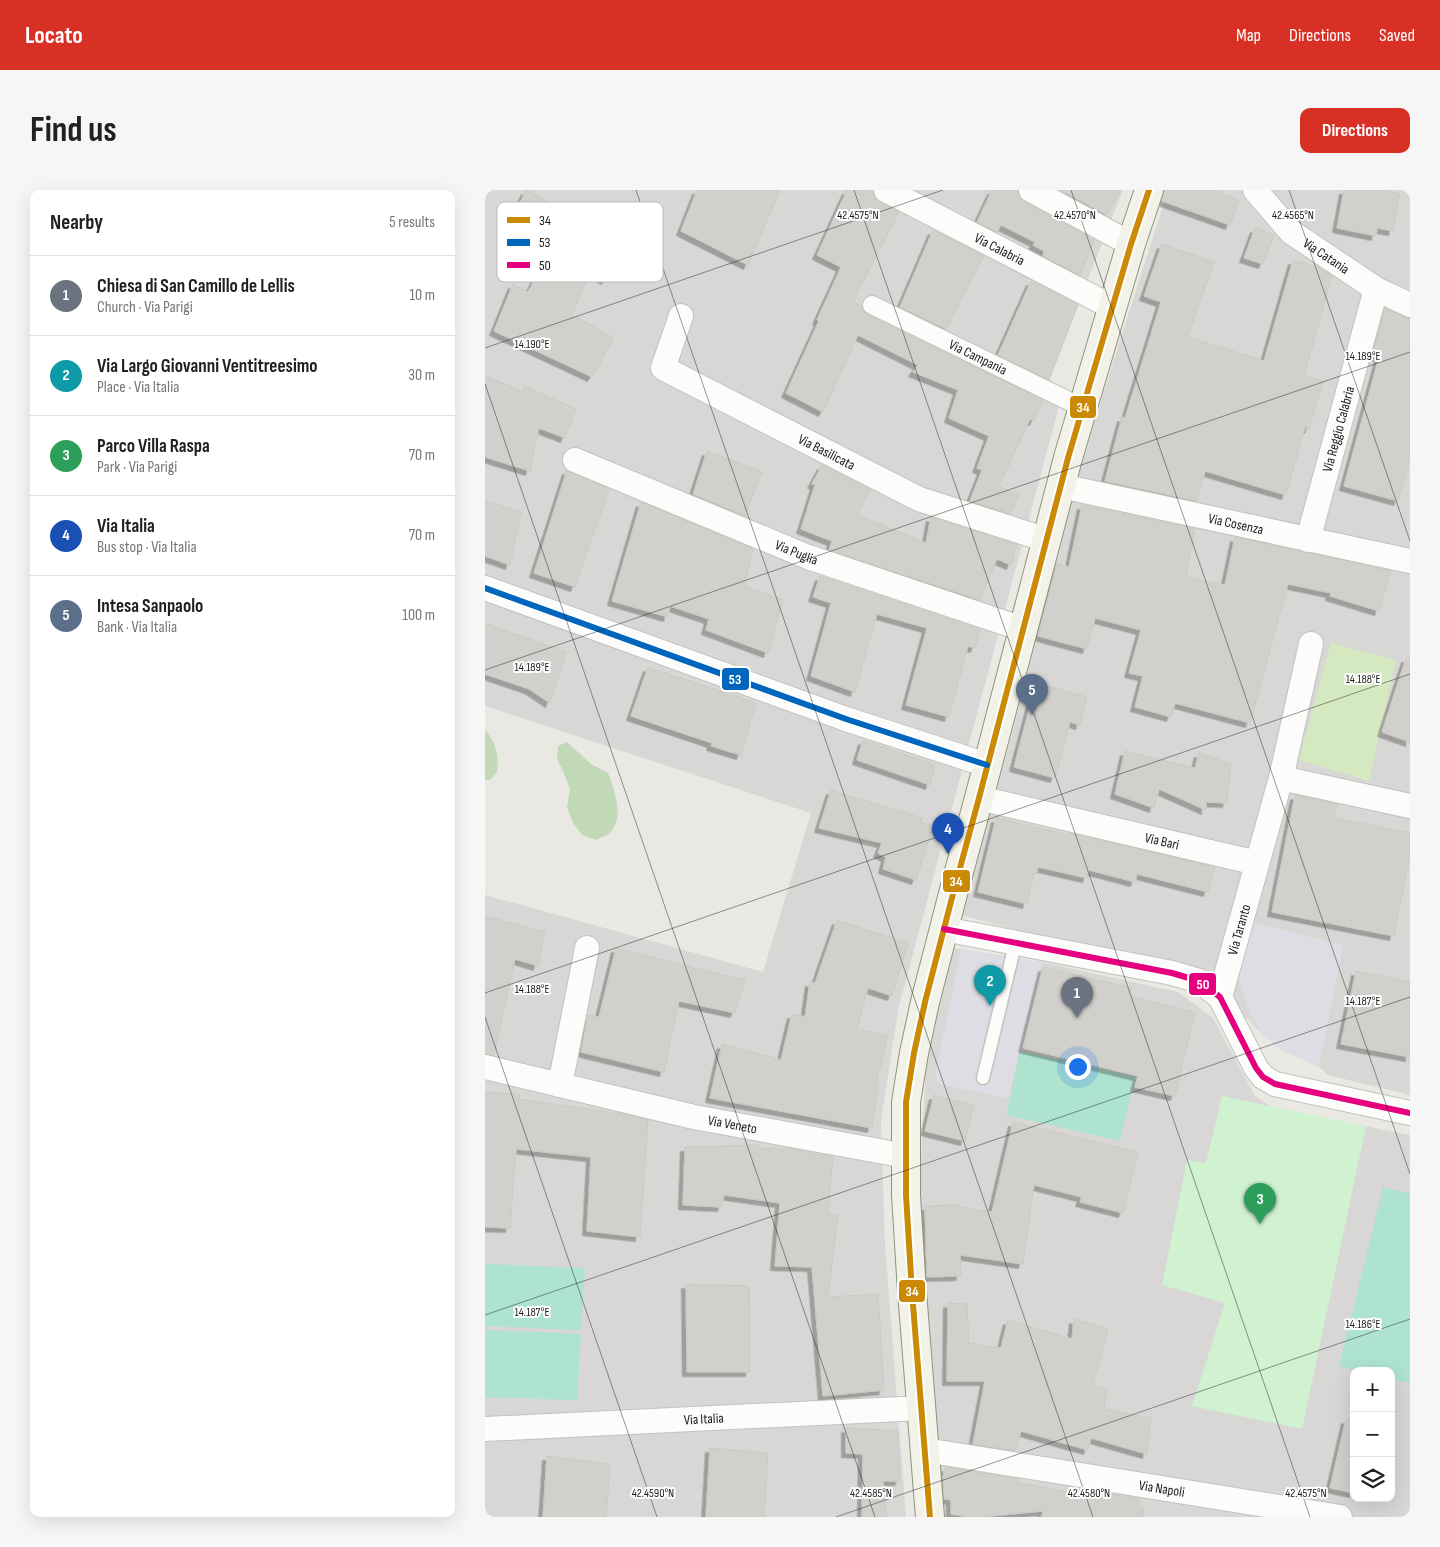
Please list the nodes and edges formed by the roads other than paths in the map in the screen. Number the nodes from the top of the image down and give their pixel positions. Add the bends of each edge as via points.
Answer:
1 (886, 190) edge
2 (1031, 190) edge
3 (1149, 190) edge
4 (1255, 190) edge
5 (1131, 244) junction
6 (1376, 289) junction
7 (872, 305) dead end
8 (1410, 305) edge
9 (1112, 307) junction
10 (681, 316) dead end
11 (1083, 408) junction
12 (575, 460) dead end
13 (1061, 486) junction
14 (1047, 540) junction
15 (1308, 540) junction
16 (1410, 561) edge
17 (485, 588) edge
18 (1023, 630) junction
19 (1311, 644) dead end
20 (987, 765) junction
21 (1281, 778) junction
22 (979, 798) junction
23 (1410, 806) edge
24 (1257, 863) junction
25 (944, 929) junction
26 (1014, 942) junction
27 (587, 948) dead end
28 (1220, 997) junction
29 (485, 1067) edge
30 (983, 1078) dead end
31 (560, 1085) junction
32 (1410, 1114) edge
33 (906, 1156) junction
34 (922, 1408) junction
35 (485, 1429) edge
36 (925, 1450) junction
37 (930, 1517) edge
38 (1340, 1517) edge

1 - 9 street, Via Calabria
2 - 5 street
3 - 5 main road
4 - 6 street, Via Catania via 1291,232
5 - 9 main road
6 - 8 street, Via Catania
6 - 15 street, Via Reggio Calabria
7 - 11 street, Via Campania
9 - 11 main road
10 - 14 street, Via Basilicata via 663,368 919,499
11 - 13 main road
12 - 18 street, Via Puglia via 808,557
13 - 14 main road
13 - 15 street, Via Cosenza
14 - 18 main road
15 - 16 street, Via Cosenza
17 - 20 street via 846,719
18 - 20 main road
19 - 21 street
20 - 22 main road
21 - 23 street
21 - 24 street
22 - 24 street, Via Bari
22 - 25 main road
24 - 28 street, Via Taranto
25 - 26 street
25 - 33 main road via 914,1053 906,1102
26 - 28 street via 1173,973 1199,981
26 - 30 lane
27 - 31 street
28 - 32 street via 1263,1077 1275,1084
29 - 31 street, Via Veneto
31 - 33 street, Via Veneto via 694,1117
33 - 34 main road via 911,1283
34 - 35 street, Via Italia
34 - 36 main road
36 - 37 main road
36 - 38 street, Via Napoli

